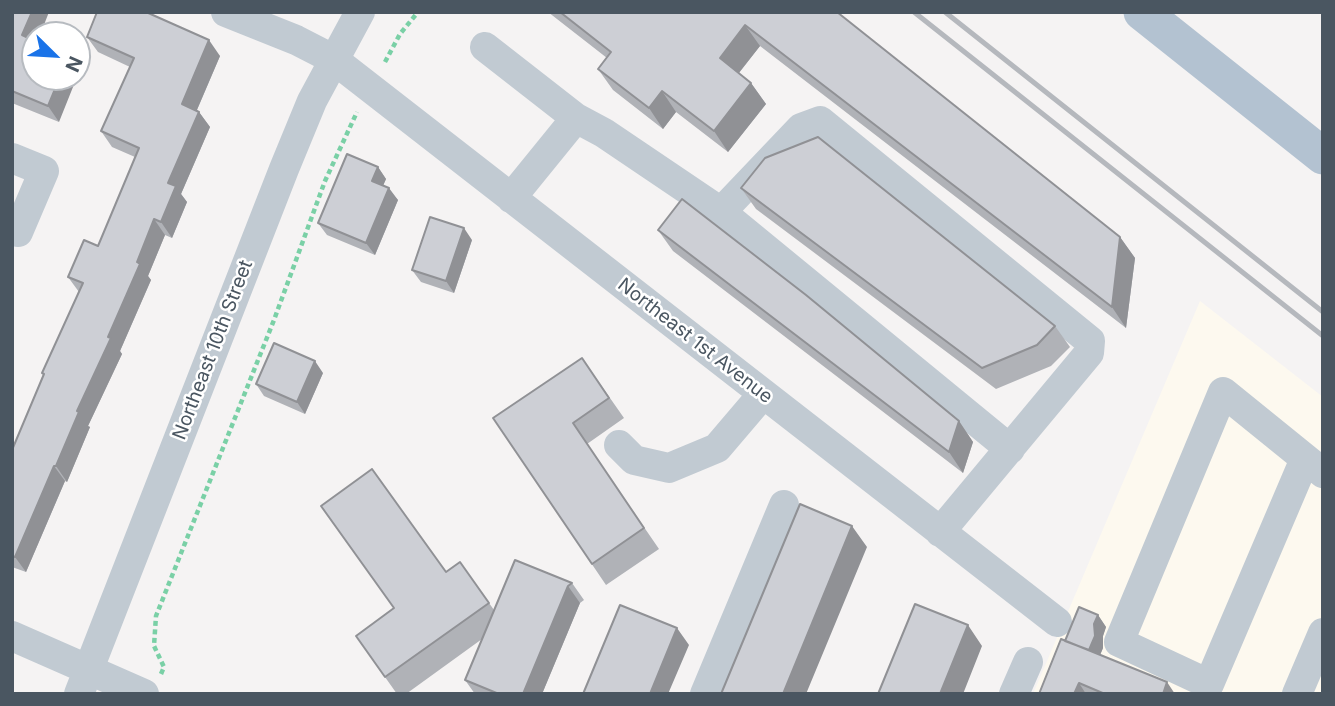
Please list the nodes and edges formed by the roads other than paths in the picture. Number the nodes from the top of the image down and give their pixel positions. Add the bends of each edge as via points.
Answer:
1 (226, 12) edge
2 (360, 12) edge
3 (1142, 12) edge
4 (485, 47) dead end
5 (333, 59) junction
6 (576, 117) junction
7 (1323, 156) edge
8 (12, 158) edge
9 (511, 198) junction
10 (721, 212) junction
11 (12, 229) edge
12 (763, 394) junction
13 (619, 445) dead end
14 (1010, 449) junction
15 (1314, 466) edge
16 (784, 505) dead end
17 (940, 532) junction
18 (1056, 622) dead end
19 (1323, 633) edge
20 (12, 636) edge
21 (1028, 662) dead end
22 (83, 681) edge
23 (1207, 689) edge
24 (144, 694) edge
25 (705, 694) edge
26 (1014, 694) edge
27 (1297, 694) edge

1 - 5 street, Northeast 1st Avenue
2 - 5 street, Northeast 10th Street
3 - 7 main road
4 - 6 street
5 - 9 street, Northeast 1st Avenue
5 - 22 street, Northeast 10th Street via 284,169
6 - 9 street
6 - 10 street
8 - 11 street via 44,171 19,232
9 - 12 street, Northeast 1st Avenue
10 - 14 street
10 - 14 street via 801,128 820,121 1090,341 1089,353
12 - 13 street via 717,448 669,468 635,460
12 - 17 street, Northeast 1st Avenue
14 - 17 street
15 - 23 street
15 - 23 street via 1223,392 1119,642
16 - 25 street
17 - 18 street, Northeast 1st Avenue
19 - 27 street
20 - 22 street
21 - 26 street
22 - 24 street

